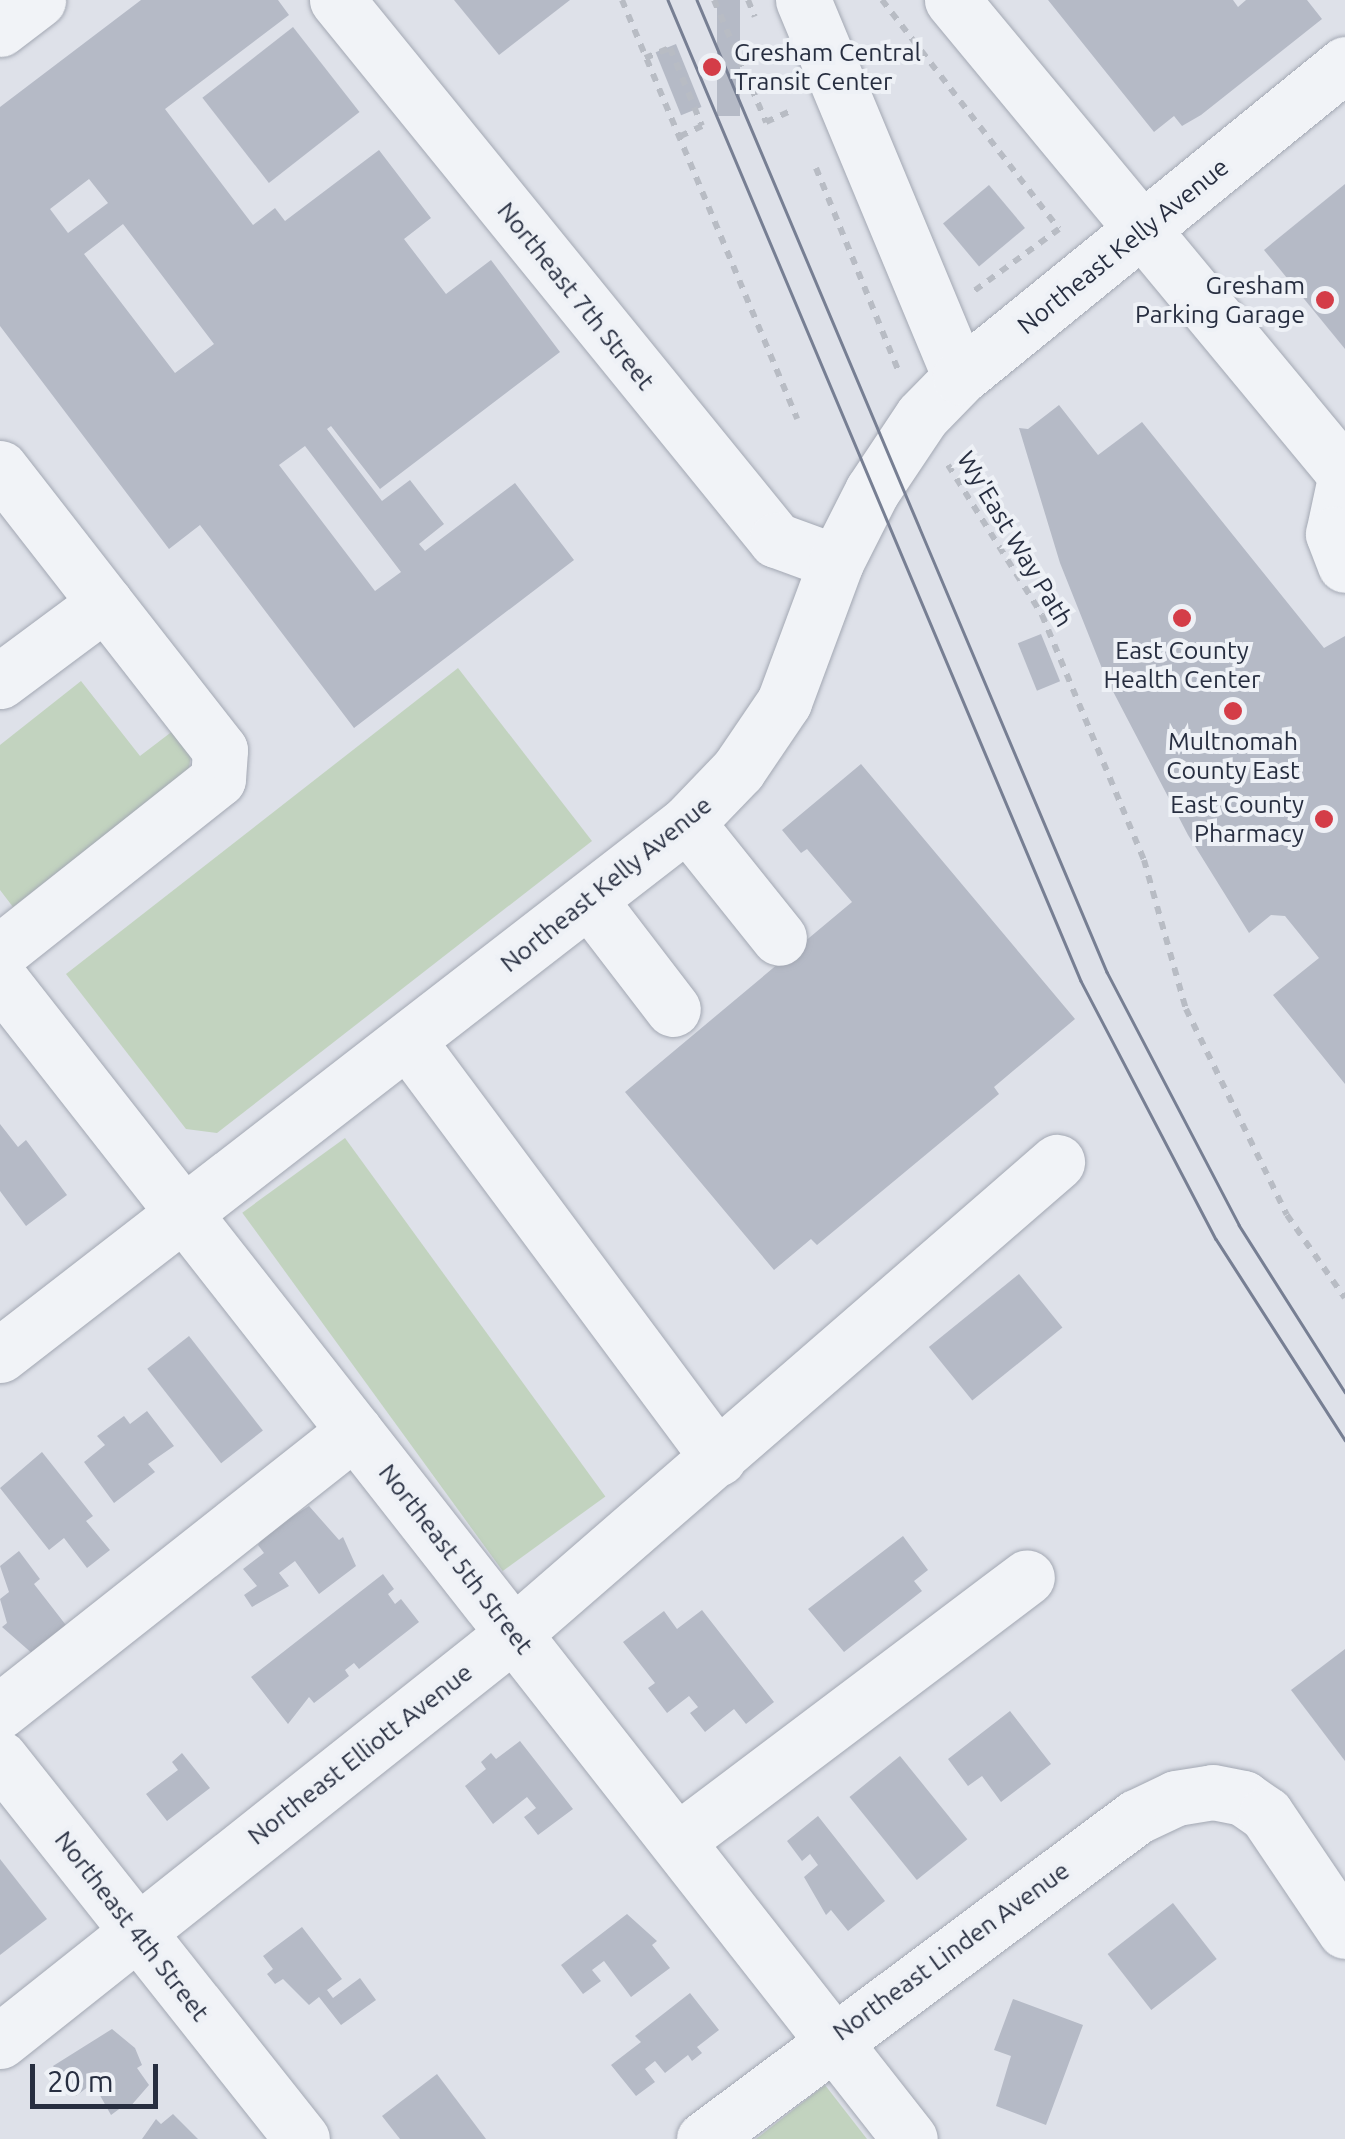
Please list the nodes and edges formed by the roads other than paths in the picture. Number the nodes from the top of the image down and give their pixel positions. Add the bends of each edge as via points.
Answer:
1 (38, 0) edge
2 (337, 0) edge
3 (803, 0) edge
4 (952, 0) edge
5 (0, 29) edge
6 (1345, 64) edge
7 (1141, 232) junction
8 (960, 376) junction
9 (0, 468) edge
10 (1345, 476) edge
11 (836, 562) junction
12 (1345, 565) edge
13 (105, 602) junction
14 (0, 680) edge
15 (687, 824) junction
16 (590, 901) junction
17 (778, 938) dead end
18 (0, 952) edge
19 (0, 979) edge
20 (673, 1009) dead end
21 (408, 1041) junction
22 (1057, 1162) dead end
23 (185, 1214) junction
24 (0, 1354) edge
25 (356, 1431) junction
26 (718, 1458) junction
27 (1028, 1577) dead end
28 (514, 1633) junction
29 (0, 1711) edge
30 (0, 1758) edge
31 (676, 1841) junction
32 (1345, 1930) edge
33 (135, 1932) junction
34 (831, 2038) junction
35 (0, 2041) edge
36 (302, 2139) edge
37 (704, 2139) edge
38 (910, 2139) edge

1 - 5 street
2 - 11 street, Northeast 7th Street via 776,540
3 - 8 street
4 - 7 street
6 - 7 street, Northeast Kelly Avenue
7 - 8 street, Northeast Kelly Avenue
7 - 10 street
8 - 11 street, Northeast Kelly Avenue via 910,393
9 - 13 street
10 - 12 street via 1333,534
11 - 15 street, Northeast Kelly Avenue via 784,702 738,770
13 - 14 street
13 - 18 street via 220,750 218,779
15 - 16 street, Northeast Kelly Avenue
15 - 17 street
16 - 20 street
16 - 21 street, Northeast Kelly Avenue
19 - 23 street, Northeast 5th Street
21 - 23 street, Northeast Kelly Avenue
21 - 26 street
22 - 26 street, Northeast Elliott Avenue
23 - 24 street, Northeast Kelly Avenue
23 - 25 street, Northeast 5th Street
25 - 28 street, Northeast 5th Street
25 - 29 street
26 - 28 street, Northeast Elliott Avenue
27 - 31 street
28 - 31 street, Northeast 5th Street
28 - 33 street, Northeast Elliott Avenue
30 - 33 street, Northeast 4th Street
31 - 34 street, Northeast 5th Street
32 - 34 street, Northeast Linden Avenue via 1266,1814 1243,1798 1213,1792 1151,1806
33 - 35 street, Northeast Elliott Avenue
33 - 36 street, Northeast 4th Street
34 - 37 street, Northeast Linden Avenue
34 - 38 street, Northeast 5th Street

